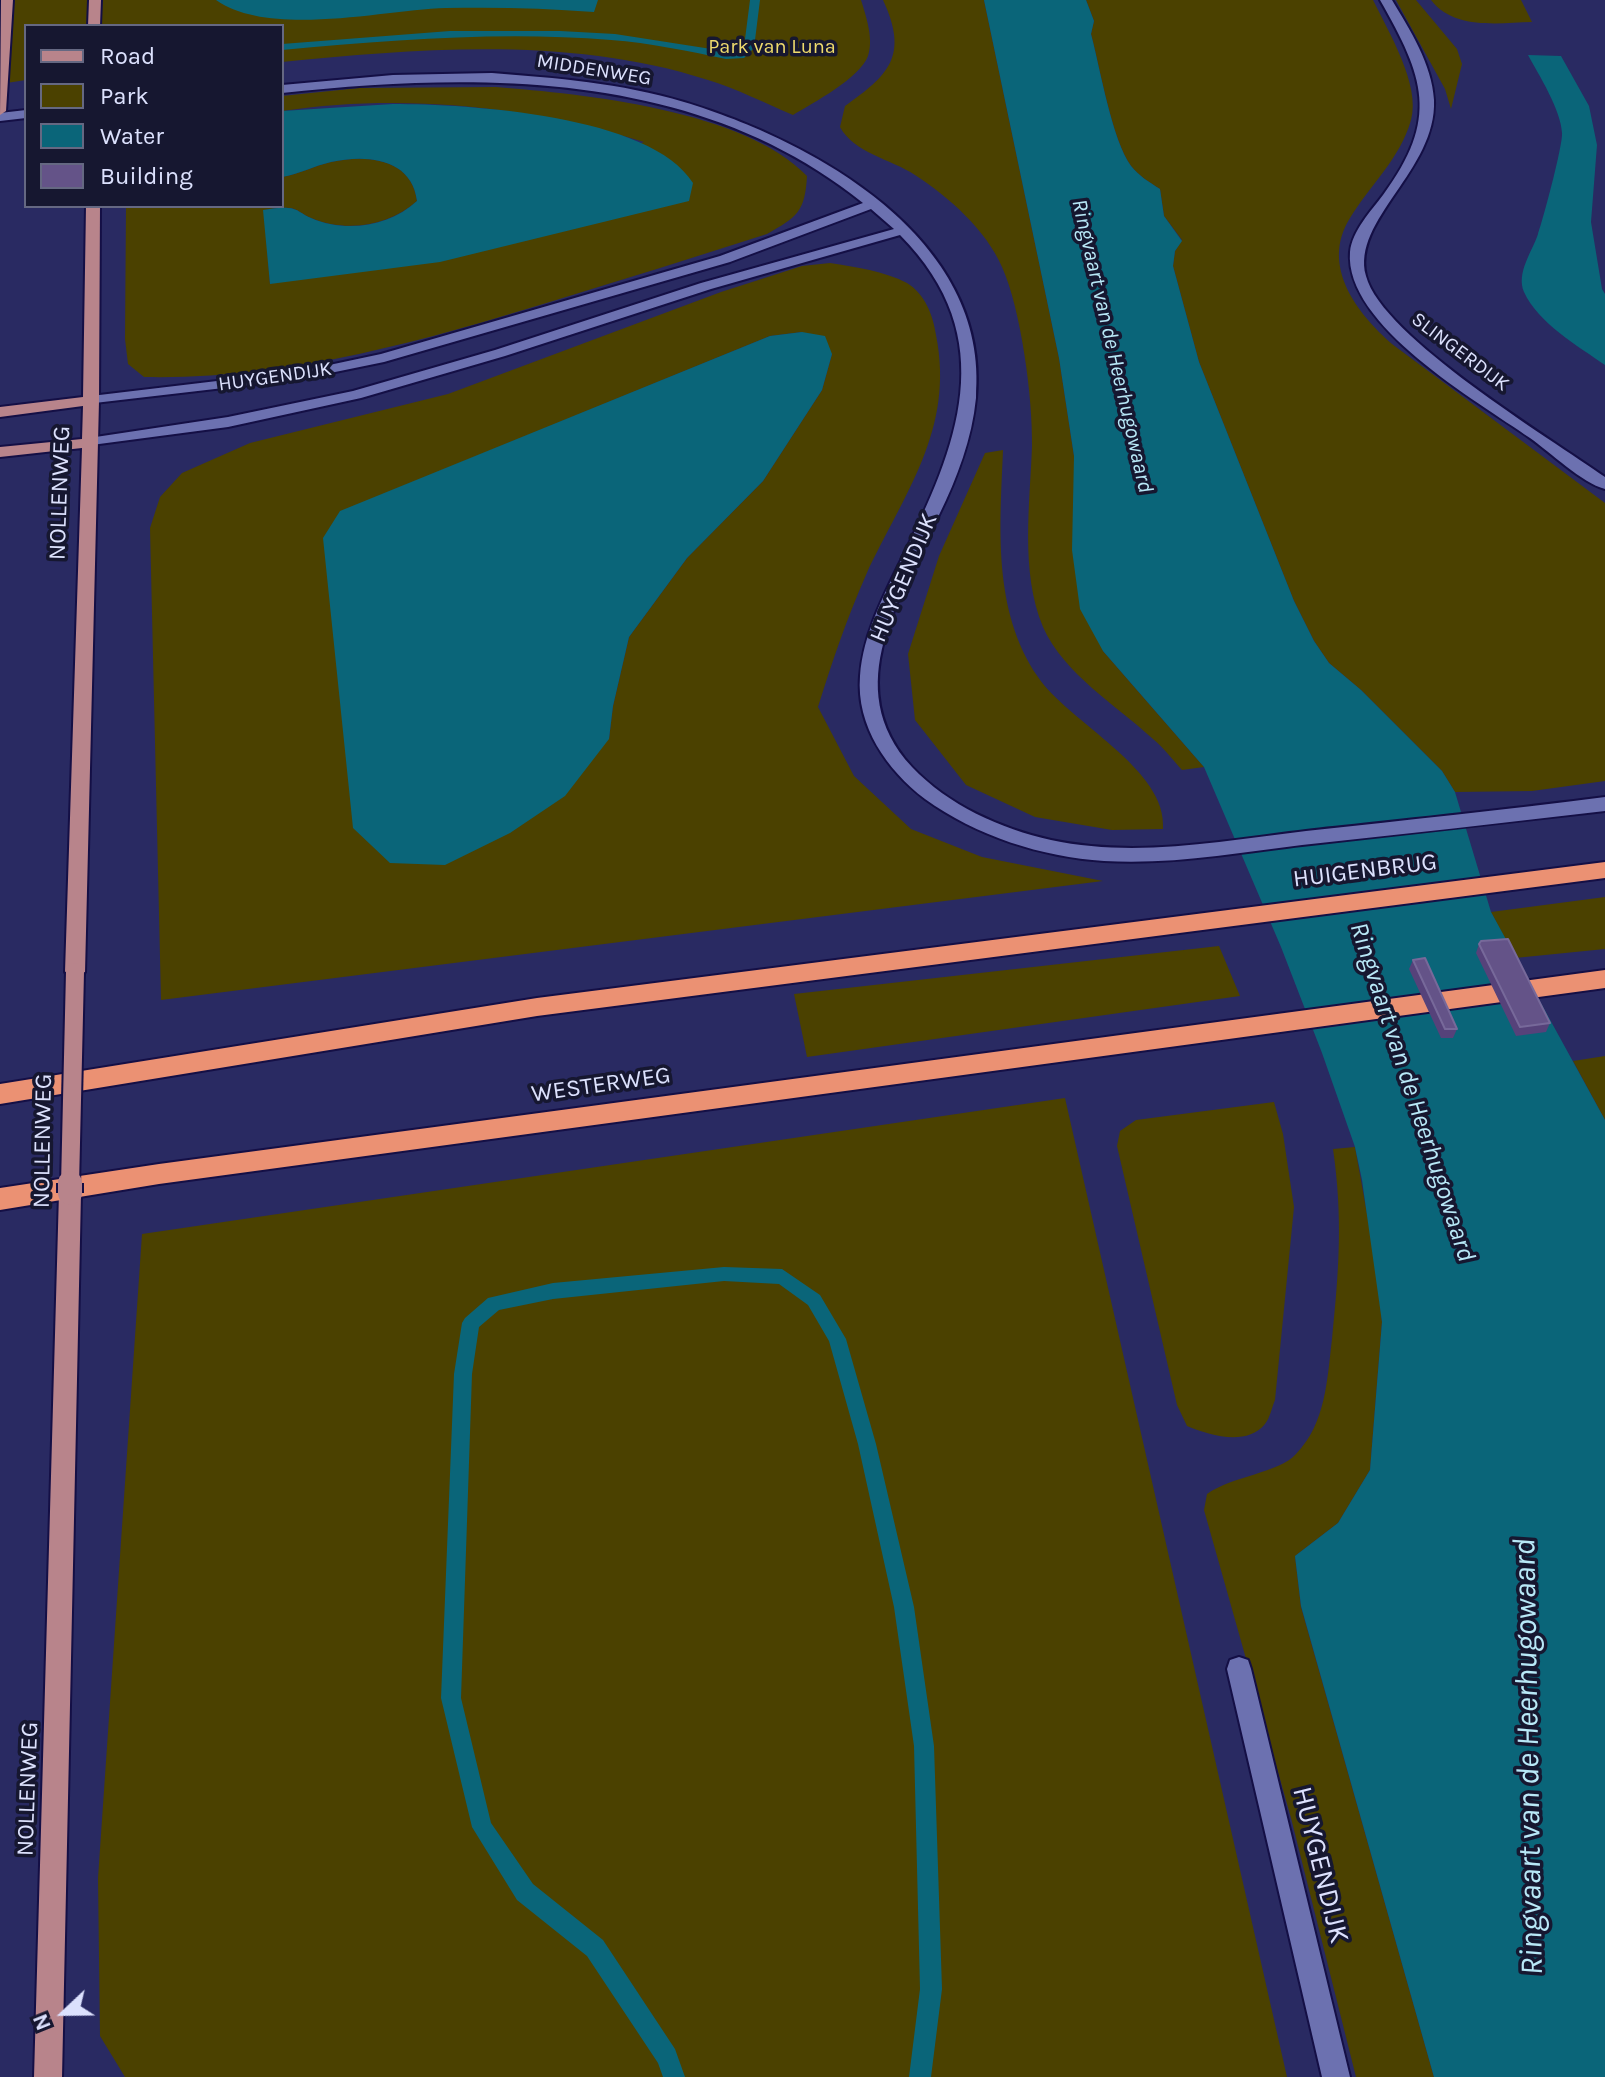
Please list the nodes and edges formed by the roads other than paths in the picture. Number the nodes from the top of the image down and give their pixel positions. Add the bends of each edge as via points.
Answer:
1 (7, 0) edge
2 (95, 0) edge
3 (1386, 0) edge
4 (94, 24) edge
5 (284, 89) edge
6 (0, 114) edge
7 (24, 114) edge
8 (875, 203) junction
9 (93, 208) edge
10 (904, 230) junction
11 (91, 401) junction
12 (0, 412) edge
13 (89, 443) junction
14 (0, 452) edge
15 (1605, 484) edge
16 (1605, 804) edge
17 (1196, 850) joint
18 (1605, 870) edge
19 (1605, 979) edge
20 (0, 1094) edge
21 (0, 1199) edge
22 (1239, 1669) dead end
23 (48, 2077) edge
24 (1336, 2077) edge

1 - 6 main road
2 - 4 main road
3 - 15 street, SLINGERDIJK via 1418,65 1427,112 1411,163 1359,241 1358,271 1365,291 1415,350
5 - 8 street, MIDDENWEG via 466,76 627,93 753,129 809,156
6 - 7 street
8 - 10 street, HUYGENDIJK
8 - 11 street, HUYGENDIJK via 725,259 384,358 301,375
9 - 11 main road, NOLLENWEG
10 - 13 street, HUYGENDIJK via 356,395
10 - 17 street, HUYGENDIJK via 957,307 965,329 969,395 953,464 873,649 868,692 883,739 925,790 980,824 1087,853
11 - 12 main road
11 - 13 main road, NOLLENWEG
13 - 14 main road
13 - 23 main road, NOLLENWEG, bridge
16 - 17 street, HUIGENBRUG
18 - 20 highway, HUIGENBRUG via 537,1007
19 - 21 highway, WESTERWEG
22 - 24 street, HUYGENDIJK

